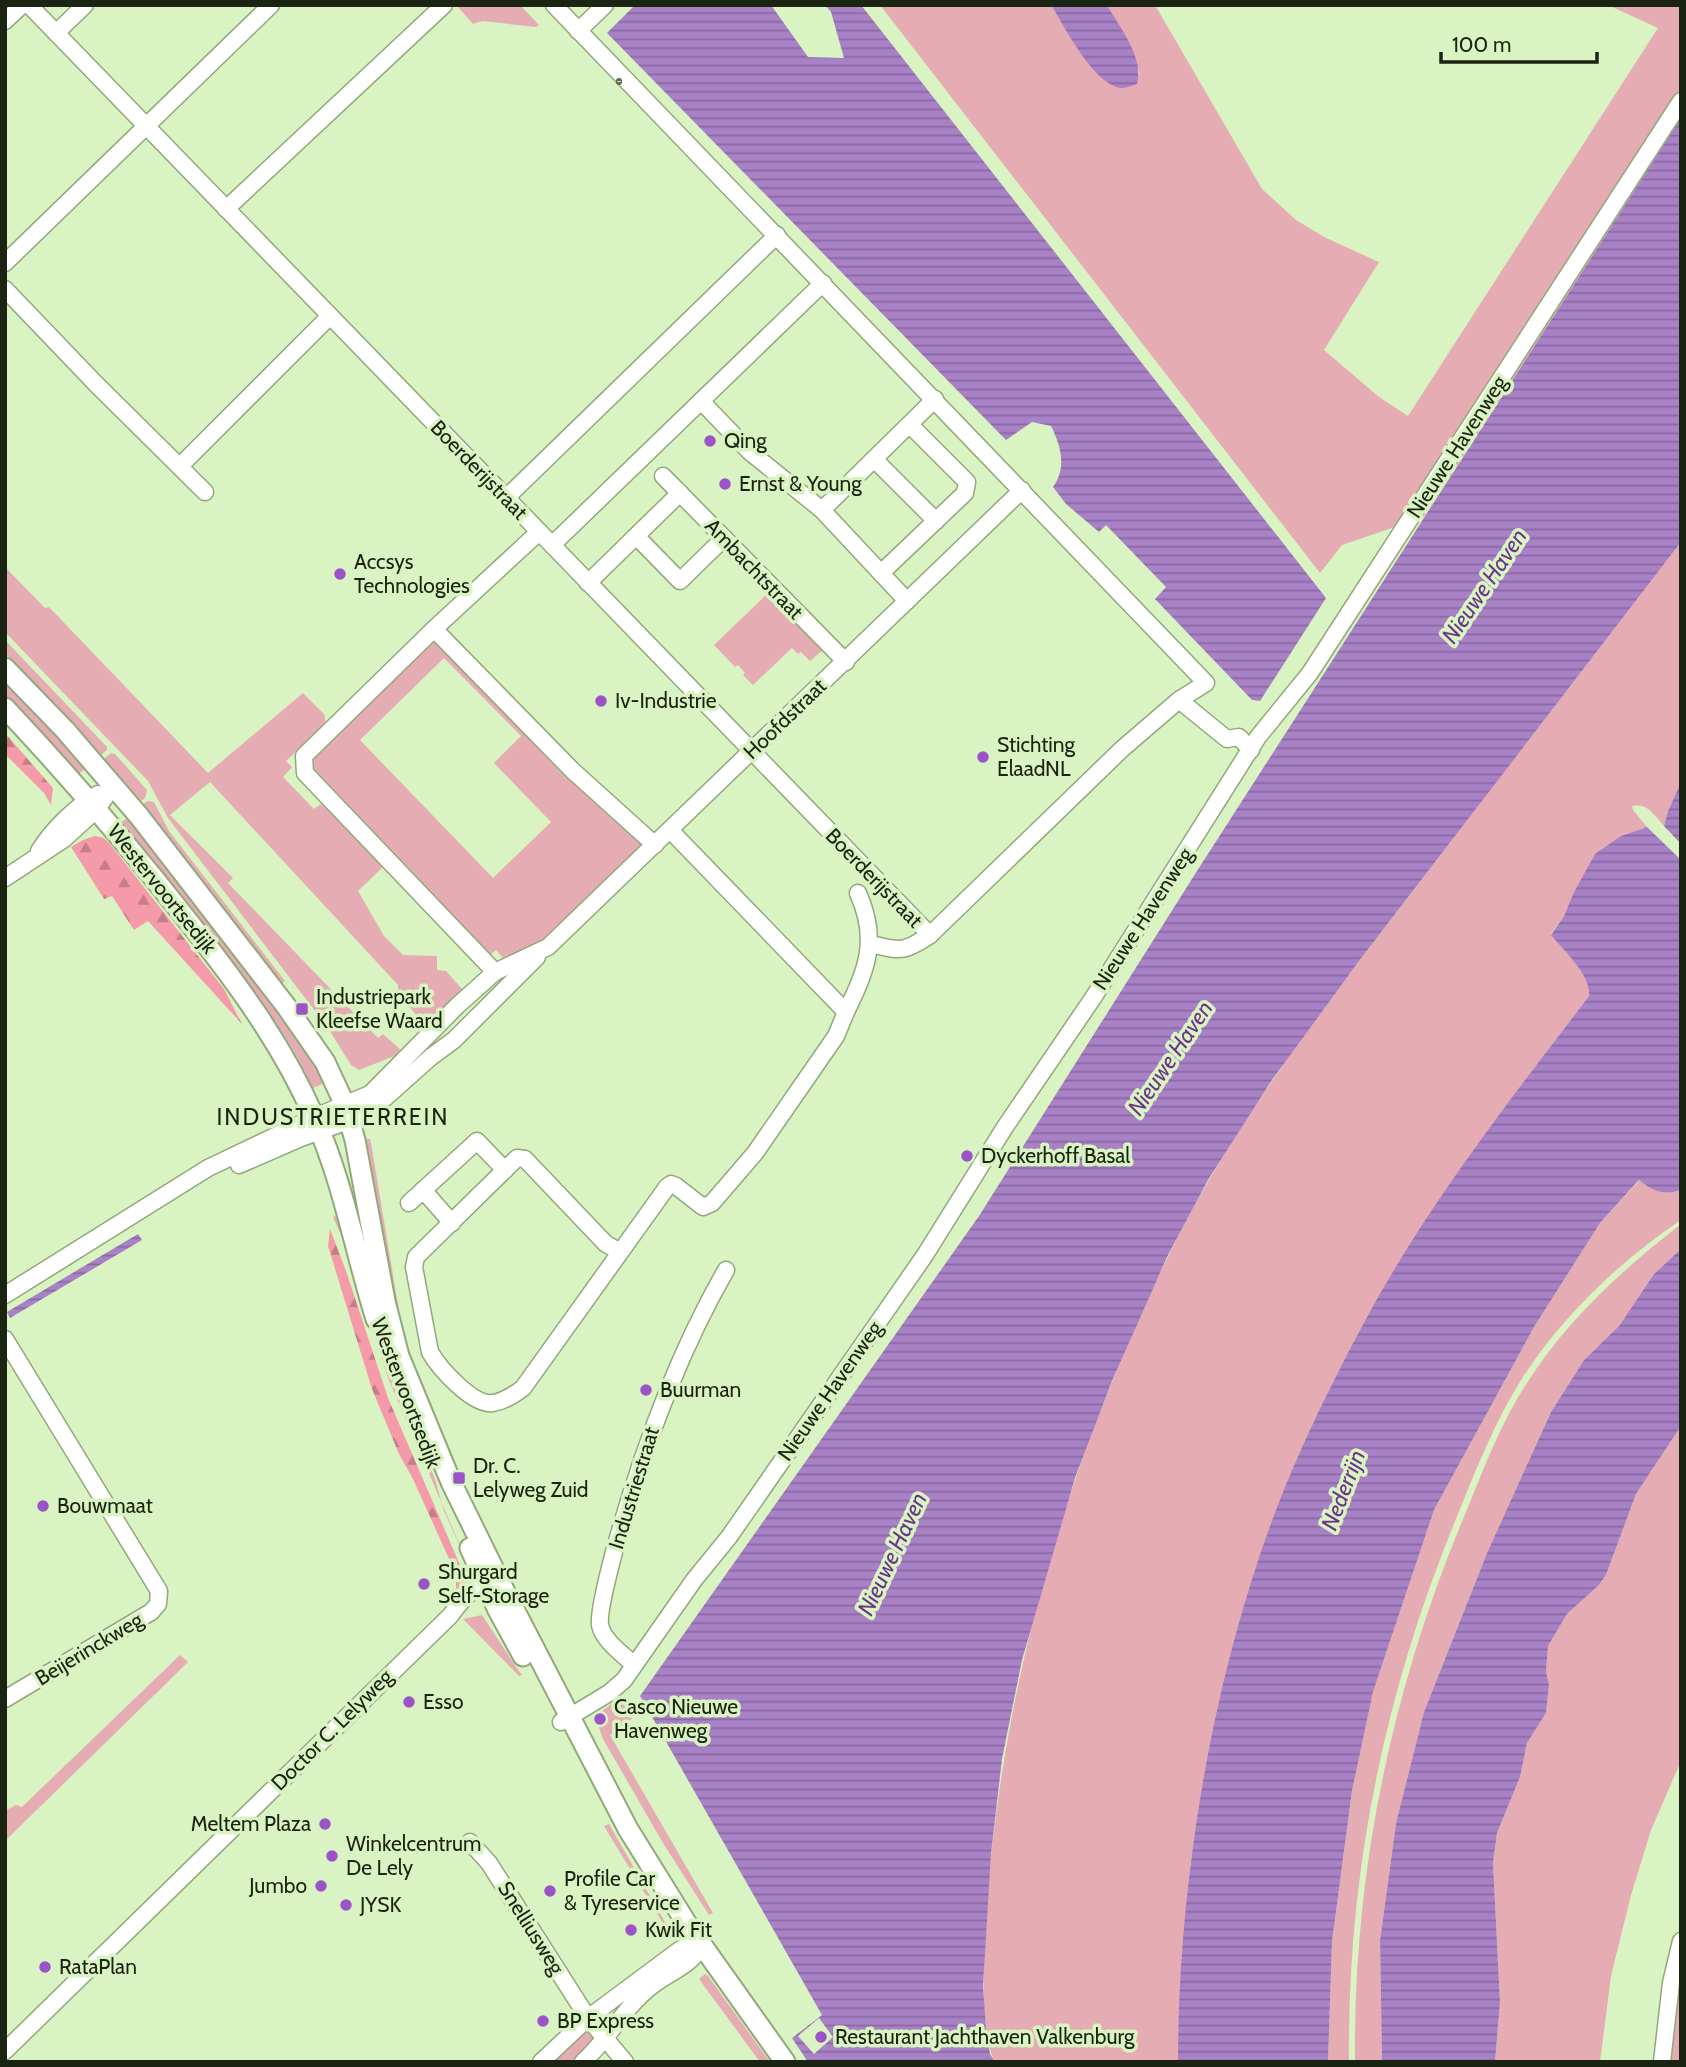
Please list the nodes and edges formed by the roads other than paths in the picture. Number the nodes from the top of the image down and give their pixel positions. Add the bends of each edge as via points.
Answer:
1 (22, 5) edge
2 (29, 5) edge
3 (85, 5) edge
4 (271, 5) edge
5 (444, 5) edge
6 (554, 5) edge
7 (604, 5) edge
8 (5, 21) edge
9 (578, 30) junction
10 (56, 33) junction
11 (1681, 101) edge
12 (146, 126) junction
13 (226, 209) junction
14 (777, 235) junction
15 (5, 263) edge
16 (823, 283) junction
17 (5, 289) edge
18 (330, 316) junction
19 (935, 399) junction
20 (701, 401) junction
21 (911, 425) junction
22 (644, 457) junction
23 (874, 459) junction
24 (180, 466) junction
25 (1022, 490) junction
26 (205, 492) dead end
27 (680, 494) junction
28 (506, 498) junction
29 (822, 510) junction
30 (936, 520) junction
31 (539, 532) junction
32 (636, 536) junction
33 (724, 538) junction
34 (552, 545) junction
35 (881, 573) junction
36 (588, 583) junction
37 (907, 601) junction
38 (435, 629) junction
39 (846, 662) junction
40 (5, 668) edge
41 (1180, 700) junction
42 (5, 708) edge
43 (1251, 750) junction
44 (751, 752) junction
45 (113, 786) junction
46 (93, 804) junction
47 (671, 831) junction
48 (655, 845) junction
49 (36, 856) junction
50 (5, 878) edge
51 (858, 893) dead end
52 (929, 935) junction
53 (871, 944) junction
54 (548, 947) junction
55 (495, 972) junction
56 (846, 1013) junction
57 (426, 1051) junction
58 (348, 1113) junction
59 (318, 1124) junction
60 (505, 1170) junction
61 (423, 1190) junction
62 (409, 1203) dead end
63 (452, 1223) junction
64 (619, 1251) junction
65 (726, 1270) dead end
66 (5, 1295) edge
67 (5, 1339) edge
68 (493, 1588) junction
69 (634, 1665) junction
70 (5, 1699) edge
71 (570, 1718) junction
72 (470, 1842) dead end
73 (1681, 1941) edge
74 (696, 1948) junction
75 (588, 2018) junction
76 (605, 2038) junction
77 (5, 2051) edge
78 (541, 2062) edge
79 (583, 2062) edge
80 (625, 2062) edge
81 (772, 2062) edge
82 (785, 2062) edge
83 (1662, 2062) edge

1 - 8 street
2 - 10 street, Boerderijstraat
3 - 10 street
4 - 12 street
5 - 13 street
6 - 9 street
7 - 9 street
9 - 14 street
10 - 12 street, Boerderijstraat
11 - 43 street, Nieuwe Havenweg via 1306,679
12 - 13 street, Boerderijstraat
12 - 15 street
13 - 18 street, Boerderijstraat
14 - 16 street
14 - 28 street
16 - 19 street
16 - 20 street
17 - 24 street
18 - 24 street
18 - 28 street, Boerderijstraat
19 - 21 street
19 - 25 street
20 - 22 street
20 - 29 street via 750,452
21 - 23 street
21 - 30 street via 967,482 965,493
22 - 27 street, Ambachtstraat
22 - 34 street
23 - 29 street
23 - 30 street
24 - 26 street
25 - 37 street, Hoofdstraat
25 - 41 street via 1206,683
27 - 32 street
27 - 33 street, Ambachtstraat
28 - 31 street, Boerderijstraat
29 - 35 street
30 - 35 street
31 - 34 street, Boerderijstraat
31 - 38 street
32 - 33 street via 680,581
32 - 36 street
33 - 39 street, Ambachtstraat
34 - 36 street, Boerderijstraat
35 - 37 street
36 - 44 street, Boerderijstraat
37 - 39 street, Hoofdstraat
38 - 48 street via 572,769
38 - 55 street via 304,756 305,773
39 - 44 street, Hoofdstraat
40 - 45 main road, Westervoortsedijk
41 - 43 street via 1227,739 1239,737
41 - 52 street via 1122,749
42 - 46 main road, Westervoortsedijk
43 - 69 street, Nieuwe Havenweg via 925,1255
44 - 47 street, Hoofdstraat
44 - 52 street, Boerderijstraat
45 - 46 street
45 - 58 main road, Westervoortsedijk via 306,1032 334,1078
46 - 49 street via 57,845
46 - 49 street via 54,831
46 - 59 main road, Westervoortsedijk via 223,966 271,1035
47 - 48 street, Hoofdstraat
47 - 56 street
48 - 54 street, Hoofdstraat
49 - 50 street
51 - 53 street via 866,909
52 - 53 street via 900,950
53 - 56 street via 865,972
54 - 55 street, Hoofdstraat
54 - 57 street, Hoofdstraat via 464,1030
55 - 57 street, Hoofdstraat via 441,1022
56 - 64 street via 836,1036 778,1121 712,1203 703,1207 671,1184
57 - 58 street
58 - 59 street
58 - 68 main road, Westervoortsedijk via 399,1356
59 - 66 street via 163,1198
59 - 68 main road, Westervoortsedijk via 391,1366
60 - 61 street via 477,1141
60 - 63 street
60 - 64 street via 517,1158 525,1159 606,1244
61 - 62 street
61 - 63 street
63 - 64 street via 416,1257 414,1267 430,1352 477,1401 491,1404 523,1388
65 - 69 street, Industriestraat via 664,1396 609,1570 600,1624 604,1636
67 - 70 street, Beijerinckweg via 159,1591 158,1604 151,1612
68 - 71 main road, Westervoortsedijk
68 - 77 street, Doctor C. Lelyweg via 467,1598
69 - 71 street, Nieuwe Havenweg via 618,1686
71 - 74 main road, Westervoortsedijk
72 - 75 street, Snelliusweg via 489,1863
73 - 83 street
74 - 75 street
74 - 76 street via 636,2000
74 - 81 main road, Westervoortsedijk
74 - 82 main road, Westervoortsedijk
75 - 76 street, Snelliusweg
75 - 78 street
76 - 79 street
76 - 80 street, Snelliusweg

